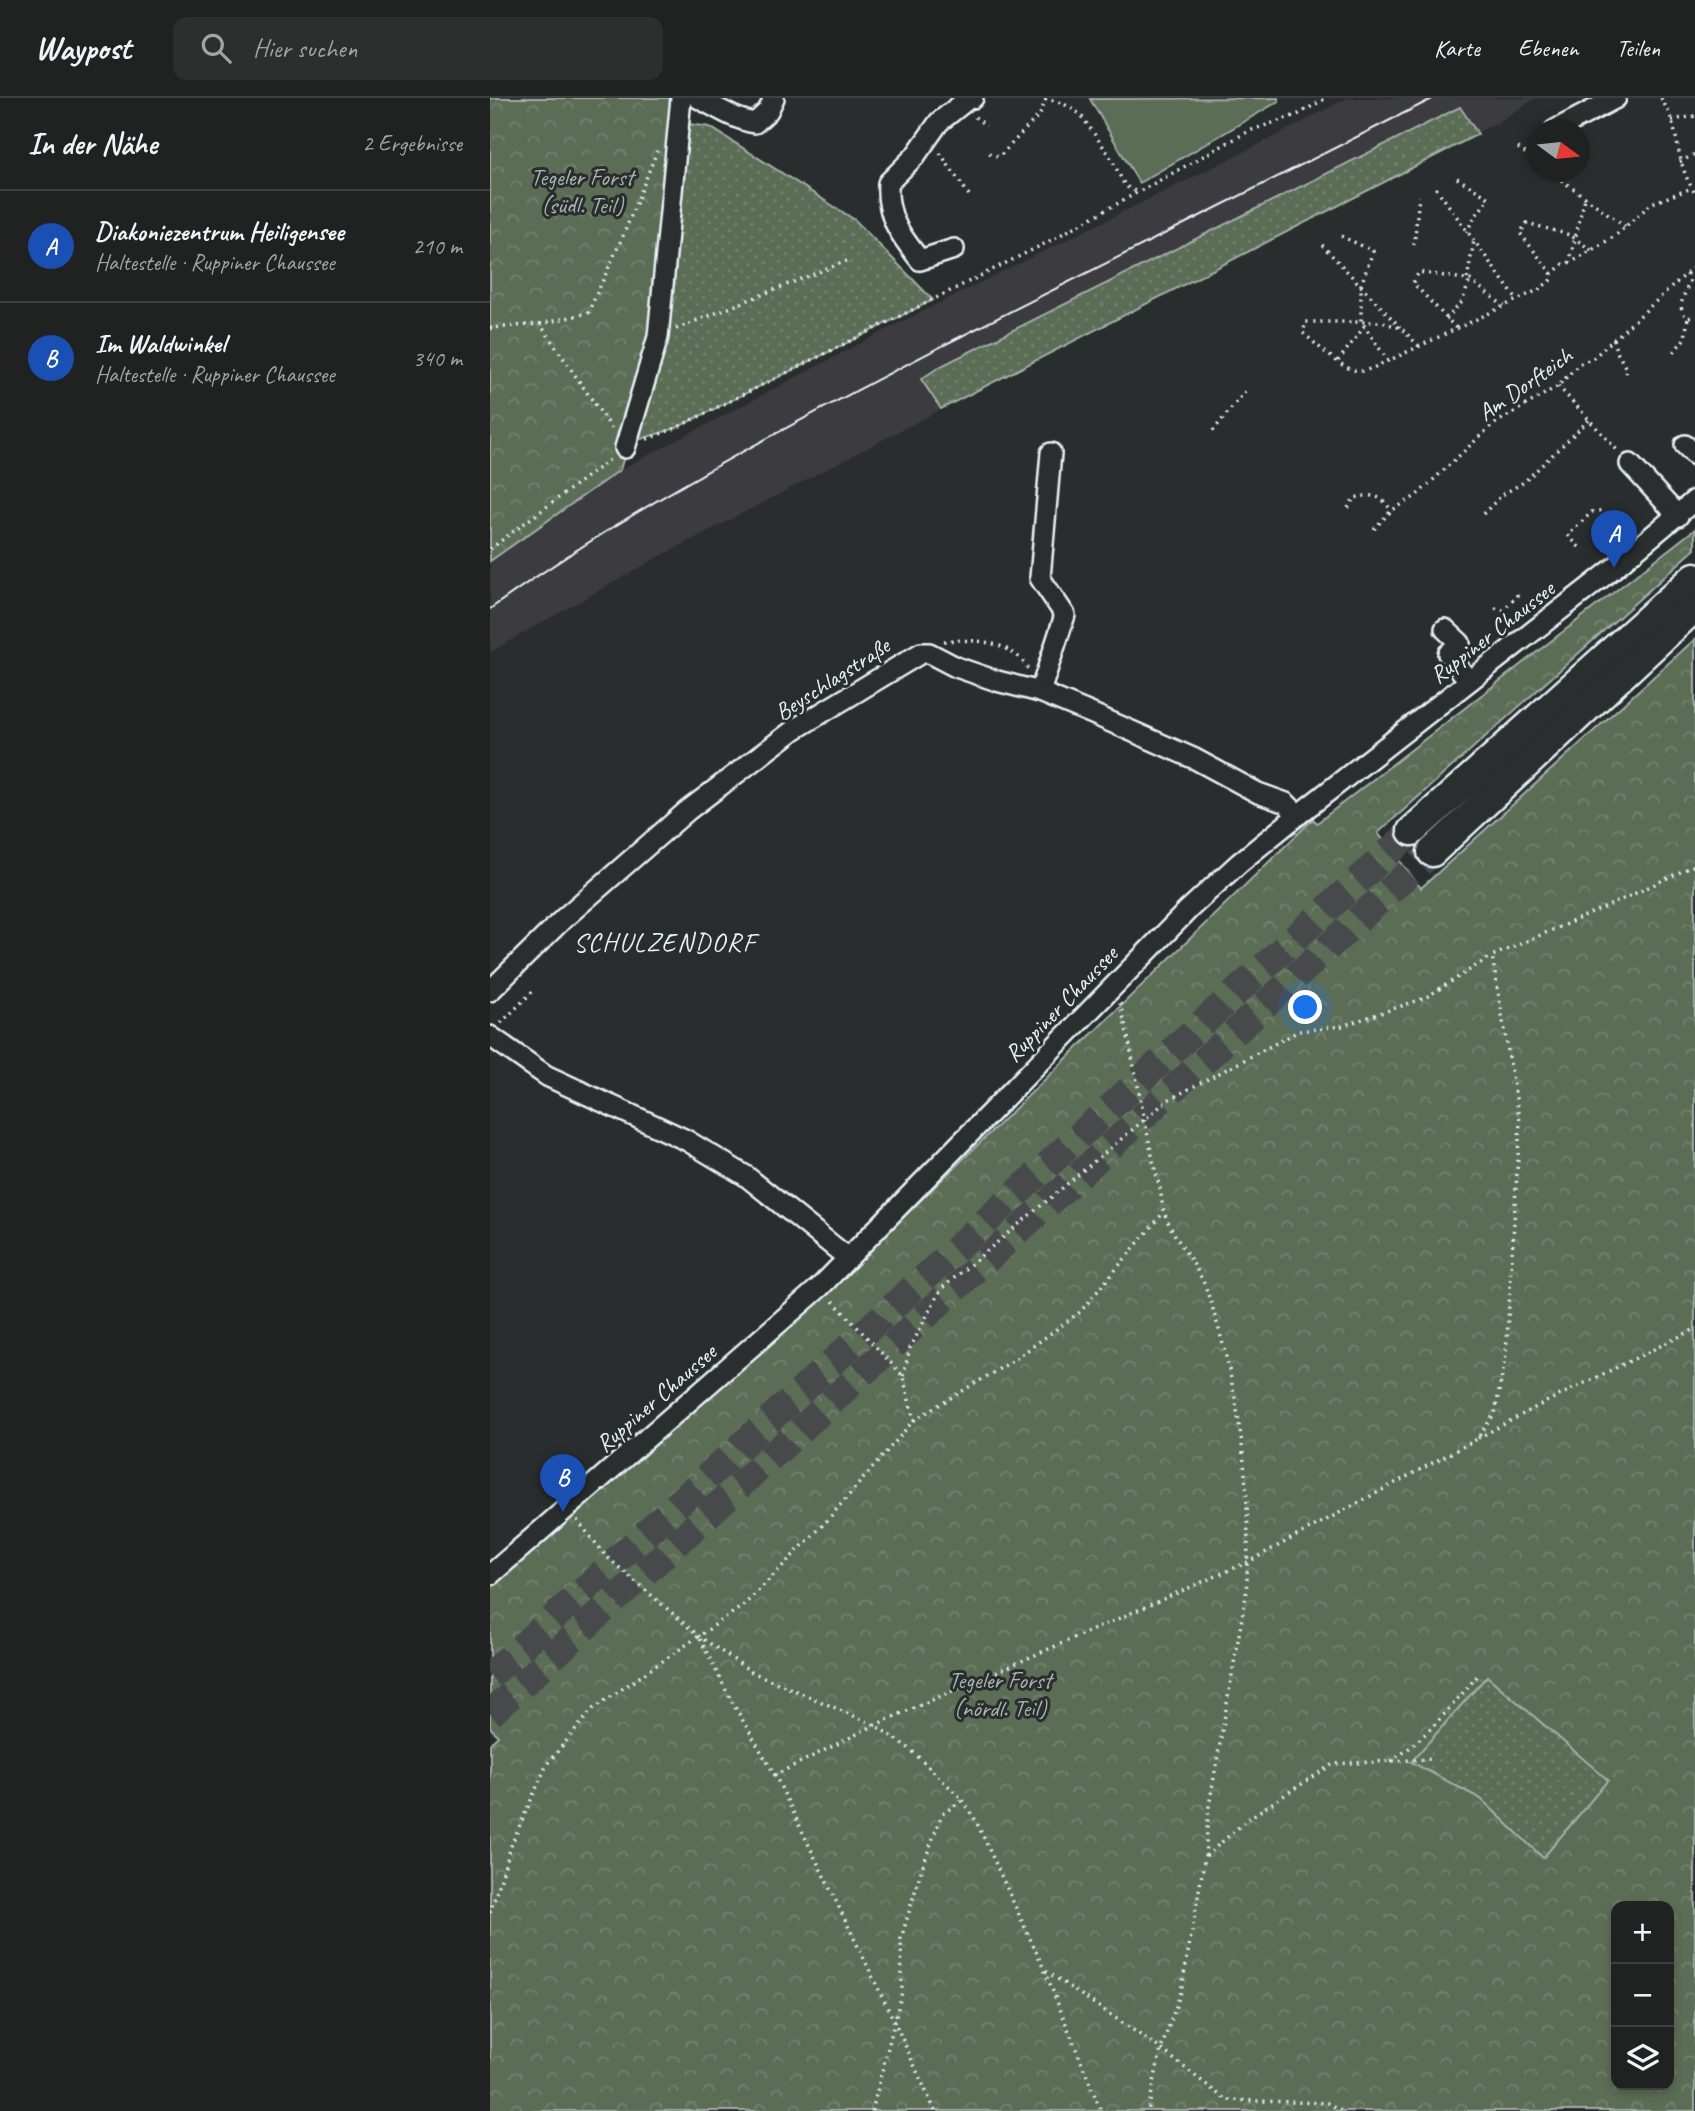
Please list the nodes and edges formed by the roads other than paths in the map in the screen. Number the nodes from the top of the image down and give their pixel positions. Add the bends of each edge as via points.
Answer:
1 (681, 98) edge
2 (698, 98) edge
3 (774, 98) edge
4 (973, 98) edge
5 (1616, 98) edge
6 (1576, 119) edge
7 (954, 248) dead end
8 (625, 448) road end
9 (1051, 453) dead end
10 (1630, 464) road end
11 (1695, 500) edge
12 (1678, 516) junction
13 (1695, 577) edge
14 (1695, 607) edge
15 (1445, 629) dead end
16 (1469, 681) junction
17 (1040, 692) junction
18 (1298, 815) junction
19 (1412, 831) tunnel mouth
20 (1432, 852) tunnel mouth
21 (490, 991) edge
22 (495, 1031) edge
23 (848, 1258) junction
24 (490, 1575) edge

1 - 8 street via 658,337
2 - 3 street via 741,121 755,123
4 - 7 street via 939,122 888,183 887,204 903,239 920,260
5 - 6 street
9 - 17 street via 1040,578 1065,615
10 - 12 street
11 - 12 street, Ruppiner Chaussee
12 - 16 street, Ruppiner Chaussee
13 - 19 highway
14 - 20 highway
15 - 16 street via 1460,643 1448,654
16 - 18 street, Ruppiner Chaussee
17 - 18 street, Beyschlagstraße via 1195,759 1286,803
17 - 21 street, Beyschlagstraße via 956,667 929,653 905,660 823,710 699,802 563,919
18 - 23 street, Ruppiner Chaussee via 1214,886
22 - 23 street via 547,1076 686,1140 746,1176
23 - 24 street, Ruppiner Chaussee

